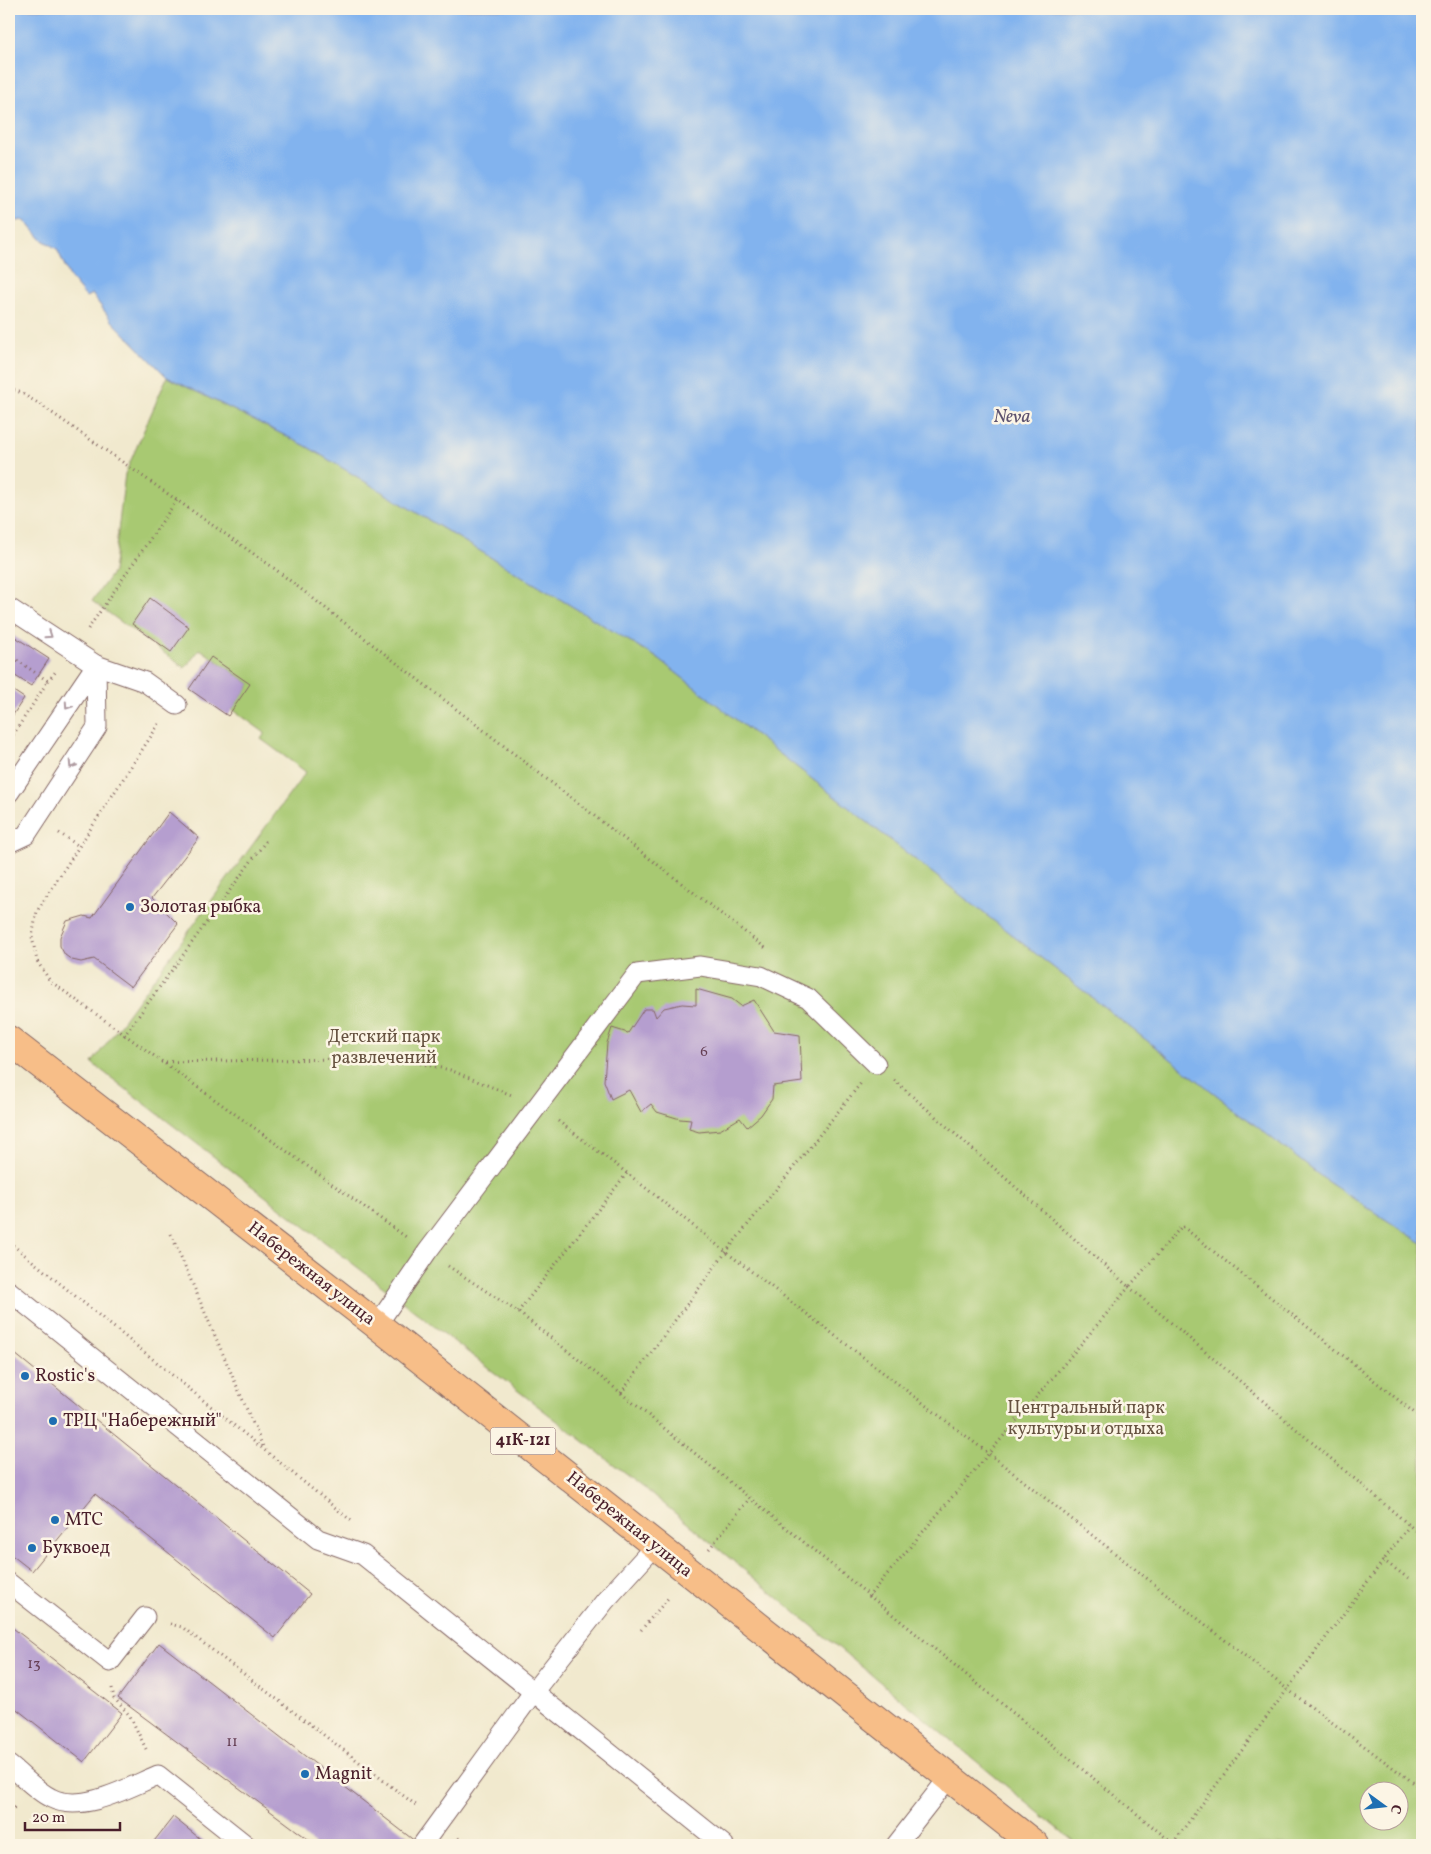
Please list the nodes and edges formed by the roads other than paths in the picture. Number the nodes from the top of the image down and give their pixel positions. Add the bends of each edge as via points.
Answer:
1 (9, 608) edge
2 (96, 665) junction
3 (175, 704) road end
4 (9, 793) edge
5 (9, 843) edge
6 (9, 1040) edge
7 (876, 1064) road end
8 (9, 1290) edge
9 (377, 1325) junction
10 (655, 1546) junction
11 (9, 1583) edge
12 (145, 1618) road end
13 (534, 1691) junction
14 (9, 1765) edge
15 (950, 1776) junction
16 (246, 1845) edge
17 (422, 1845) edge
18 (724, 1845) edge
19 (896, 1845) edge
20 (1035, 1845) edge

1 -> 2 lane
2 - 3 lane via 144,682
2 -> 4 lane
2 -> 5 lane via 97,727 26,835
6 - 9 main road, Набережная улица / 41К-121
7 - 9 lane via 808,998 761,976 700,966 637,974 427,1252
8 - 13 lane via 318,1539 363,1555
9 - 10 main road, Набережная улица / 41К-121
10 - 13 lane via 605,1601
10 - 15 main road, Набережная улица / 41К-121
11 - 12 lane via 110,1662
13 - 17 lane
13 - 18 lane
14 - 16 lane via 52,1799 76,1803 97,1801 158,1775
15 - 19 lane
15 - 20 main road, Набережная улица / 41К-121

